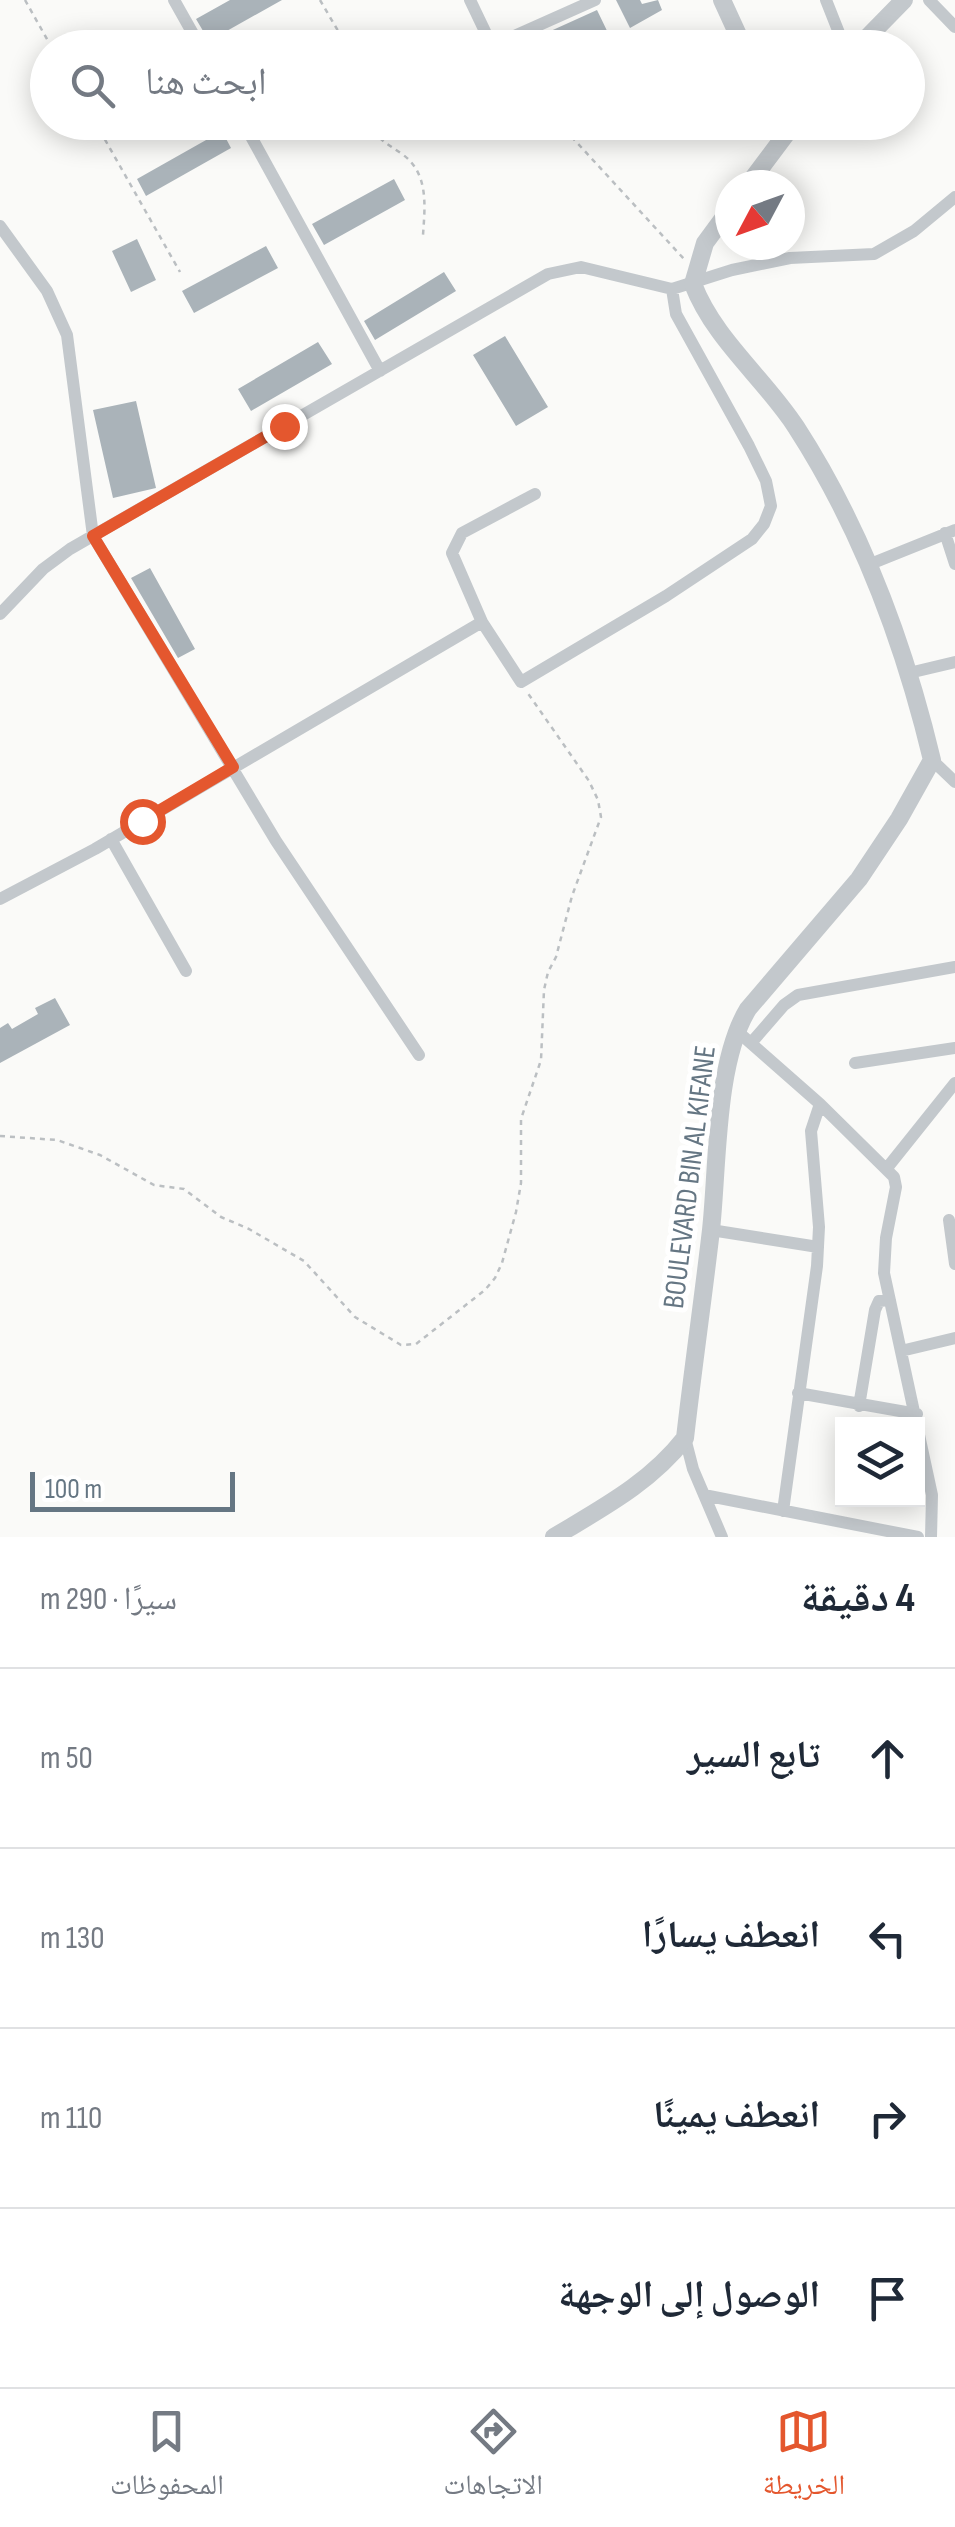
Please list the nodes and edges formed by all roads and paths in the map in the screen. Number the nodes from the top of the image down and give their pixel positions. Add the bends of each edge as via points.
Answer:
1 (25, 0) edge
2 (174, 0) edge
3 (320, 0) edge
4 (470, 0) edge
5 (595, 0) edge
6 (722, 0) edge
7 (826, 0) edge
8 (929, 0) edge
9 (897, 2) edge
10 (955, 27) edge
11 (42, 30) edge
12 (191, 30) edge
13 (338, 30) edge
14 (484, 30) edge
15 (528, 30) edge
16 (736, 30) edge
17 (838, 30) edge
18 (873, 30) edge
19 (105, 140) edge
20 (253, 140) edge
21 (382, 140) edge
22 (574, 140) edge
23 (777, 140) edge
24 (758, 170) edge
25 (955, 197) edge
26 (0, 226) edge
27 (715, 231) edge
28 (423, 235) dead end
29 (180, 272) dead end
30 (694, 277) junction
31 (672, 289) junction
32 (380, 371) junction
33 (535, 494) dead end
34 (950, 531) edge
35 (93, 536) junction
36 (955, 564) edge
37 (868, 565) junction
38 (0, 614) edge
39 (482, 622) junction
40 (955, 662) edge
41 (910, 673) junction
42 (521, 682) junction
43 (932, 760) junction
44 (233, 767) junction
45 (955, 782) edge
46 (111, 839) junction
47 (0, 899) edge
48 (955, 967) edge
49 (186, 971) dead end
50 (745, 1036) junction
51 (955, 1048) edge
52 (419, 1056) dead end
53 (855, 1064) dead end
54 (955, 1083) edge
55 (820, 1104) junction
56 (0, 1136) edge
57 (886, 1168) junction
58 (949, 1220) dead end
59 (711, 1230) junction
60 (818, 1246) junction
61 (955, 1264) edge
62 (890, 1300) junction
63 (955, 1338) edge
64 (902, 1351) junction
65 (798, 1393) junction
66 (858, 1406) junction
67 (917, 1414) junction
68 (685, 1438) junction
69 (704, 1495) junction
70 (783, 1511) junction
71 (872, 1533) edge
72 (554, 1537) edge
73 (722, 1537) edge
74 (918, 1537) edge
75 (931, 1537) edge

1 - 11 path
2 - 12 street
3 - 13 path
4 - 14 street
5 - 15 street
6 - 16 street
7 - 17 street
8 - 10 street
9 - 18 street
19 - 29 path
20 - 32 street
21 - 28 path via 407,158 426,192
22 - 30 path
23 - 24 street
25 - 30 street via 874,254 790,258
26 - 35 street via 47,291 67,334
27 - 30 street
30 - 31 street
30 - 37 street via 710,319 796,427
31 - 32 street via 568,268
31 - 42 street via 676,314 749,446 771,506 752,539
32 - 35 street
33 - 39 street via 457,540 452,559
34 - 36 street
34 - 37 street
35 - 38 street via 43,569
35 - 44 street
37 - 41 street
39 - 42 street
39 - 44 street
40 - 41 street
41 - 43 street
42 - 56 path via 589,781 601,817 548,972 541,1060 521,1119 516,1212 502,1263 485,1290 416,1344 401,1344 354,1316 304,1261 221,1217 184,1188 154,1184 57,1140
43 - 45 street
43 - 50 street, BOULEVARD BIN AL KIFANE via 878,853 748,1010
44 - 46 street
44 - 52 street
46 - 47 street
46 - 49 street
48 - 50 street via 798,995
50 - 55 street
50 - 59 street, BOULEVARD BIN AL KIFANE via 722,1110
51 - 53 street
54 - 57 street
55 - 57 street
55 - 60 street via 811,1131
57 - 62 street via 896,1187 884,1273
58 - 61 street
59 - 60 street
59 - 68 street, BOULEVARD BIN AL KIFANE
60 - 65 street
62 - 64 street
62 - 66 street via 879,1301 875,1310
63 - 64 street
64 - 67 street
65 - 66 street
65 - 70 street
66 - 67 street
67 - 75 street via 932,1495
68 - 69 street
68 - 72 street via 632,1491
69 - 70 street
69 - 73 street
70 - 71 street
71 - 74 street

